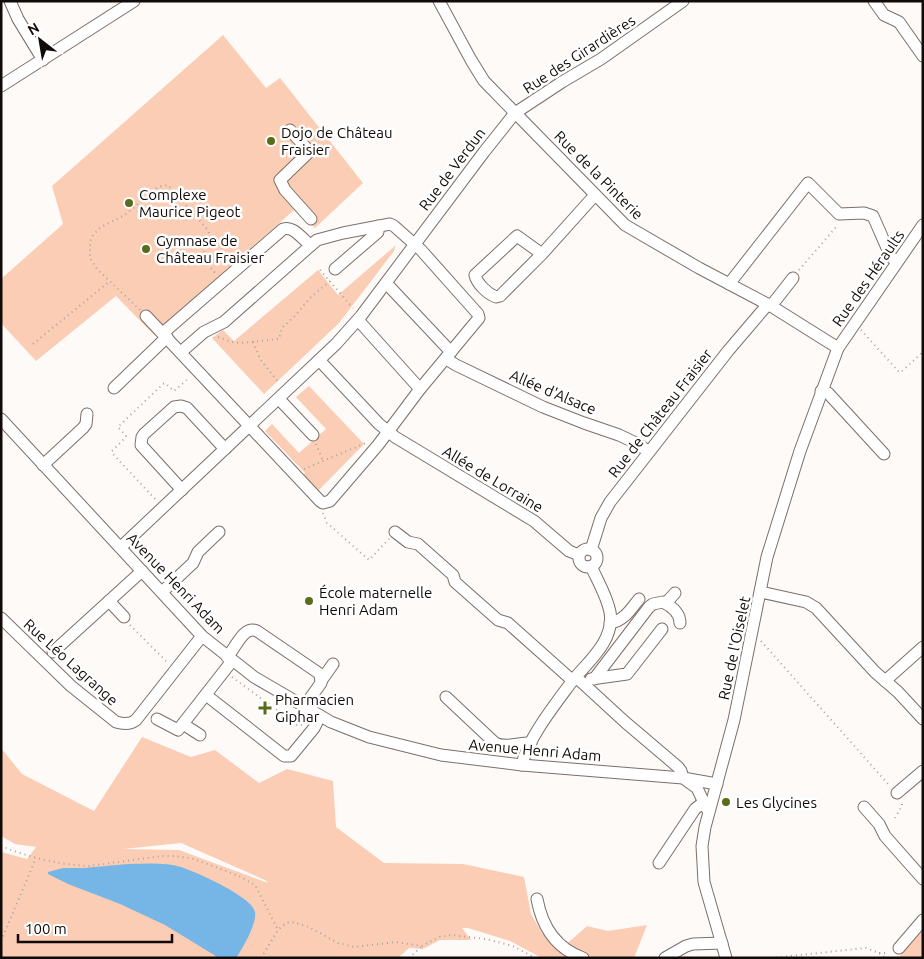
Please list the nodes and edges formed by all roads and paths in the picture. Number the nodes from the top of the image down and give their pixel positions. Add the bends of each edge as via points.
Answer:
1 (10, 1) edge
2 (134, 1) edge
3 (439, 1) edge
4 (683, 1) edge
5 (874, 1) edge
6 (923, 56) edge
7 (43, 60) junction
8 (1, 86) edge
9 (516, 113) junction
10 (290, 130) dead end
11 (595, 195) junction
12 (841, 215) junction
13 (923, 225) edge
14 (378, 226) junction
15 (290, 228) junction
16 (414, 244) junction
17 (310, 246) junction
18 (542, 254) junction
19 (176, 256) dead end
20 (897, 262) junction
21 (207, 264) junction
22 (335, 269) dead end
23 (320, 270) dead end
24 (792, 278) joint
25 (110, 281) junction
26 (330, 281) junction
27 (222, 282) junction
28 (386, 283) junction
29 (729, 284) junction
30 (769, 305) junction
31 (146, 316) joint
32 (359, 318) junction
33 (855, 323) junction
34 (210, 328) junction
35 (165, 335) junction
36 (253, 342) junction
37 (33, 344) dead end
38 (842, 347) junction
39 (181, 352) junction
40 (923, 352) edge
41 (449, 356) junction
42 (319, 360) junction
43 (114, 388) dead end
44 (420, 388) junction
45 (821, 391) junction
46 (282, 395) junction
47 (87, 414) dead end
48 (1, 420) edge
49 (250, 425) junction
50 (388, 432) junction
51 (312, 434) joint
52 (378, 445) junction
53 (225, 449) junction
54 (649, 452) junction
55 (884, 454) dead end
56 (323, 461) junction
57 (43, 466) junction
58 (296, 476) junction
59 (182, 490) junction
60 (327, 523) dead end
61 (219, 532) dead end
62 (395, 532) joint
63 (120, 547) junction
64 (591, 550) junction
65 (579, 555) junction
66 (591, 566) junction
67 (142, 571) junction
68 (162, 592) junction
69 (761, 592) junction
70 (675, 593) dead end
71 (639, 599) dead end
72 (109, 602) junction
73 (666, 603) junction
74 (1, 618) edge
75 (124, 618) joint
76 (610, 623) junction
77 (680, 623) dead end
78 (662, 629) dead end
79 (202, 636) junction
80 (752, 638) junction
81 (923, 647) edge
82 (53, 652) dead end
83 (230, 659) junction
84 (333, 664) dead end
85 (176, 669) junction
86 (576, 677) junction
87 (594, 679) junction
88 (321, 681) junction
89 (885, 681) junction
90 (206, 695) junction
91 (446, 697) dead end
92 (304, 708) junction
93 (320, 716) junction
94 (157, 718) dead end
95 (923, 719) edge
96 (183, 724) junction
97 (200, 735) dead end
98 (531, 743) junction
99 (522, 765) junction
100 (923, 771) edge
101 (683, 778) junction
102 (717, 784) junction
103 (899, 792) junction
104 (707, 807) junction
105 (864, 807) dead end
106 (895, 818) dead end
107 (1, 846) edge
108 (36, 857) junction
109 (659, 863) dead end
110 (923, 879) edge
111 (537, 899) dead end
112 (923, 920) edge
113 (278, 930) junction
114 (1, 941) edge
115 (722, 943) junction
116 (422, 946) junction
117 (899, 948) dead end
118 (261, 958) edge
119 (409, 958) edge
120 (535, 958) edge
121 (583, 958) edge
122 (665, 958) edge
123 (726, 958) edge
124 (771, 958) edge
125 (886, 958) edge

1 - 7 street
2 - 7 street
3 - 9 street, Rue de la Pinterie via 477,71
4 - 9 street, Rue des Girardières
5 - 6 street via 884,15 899,22
7 - 8 street
9 - 11 street, Rue de la Pinterie
9 - 16 street, Rue de Verdun
10 - 15 street via 308,150 280,180 307,215
11 - 18 street
11 - 29 street, Rue de la Pinterie via 635,232
12 - 20 street via 864,213 873,216 891,257
12 - 24 path via 838,226
12 - 29 street via 808,183
13 - 20 street, Rue des Héraults
14 - 16 street via 394,226
14 - 17 street via 323,238
14 - 22 street via 378,232
15 - 17 street
15 - 27 street via 283,229
16 - 28 street, Rue de Verdun
16 - 41 street via 478,316
17 - 34 street via 224,322
18 - 18 street via 517,236 475,276 476,279 492,296 500,296
19 - 21 path via 185,264
20 - 33 street, Rue des Héraults
21 - 25 path via 204,252 208,230 168,185 163,185 125,216 102,227 90,242 90,258
21 - 27 path
23 - 26 path
24 - 30 street, Rue de Château Fraisier
25 - 31 path
25 - 37 path
26 - 32 path
26 - 36 path via 282,328 279,340
27 - 35 street
28 - 32 street, Rue de Verdun
28 - 41 street
29 - 30 street, Rue de la Pinterie
30 - 38 street, Rue de la Pinterie
30 - 54 street, Rue de Château Fraisier via 728,351
31 - 35 street
32 - 42 street, Rue de Verdun
32 - 44 street
33 - 38 street, Rue des Héraults
33 - 40 path via 898,371 901,372
34 - 36 path via 217,336 232,342
34 - 39 street
35 - 39 street
35 - 43 street
36 - 46 path
38 - 45 street, Rue de l'Oiselet
39 - 49 street
41 - 44 street
41 - 54 street, Allée d'Alsace via 456,365 543,407 619,435
42 - 46 street, Rue de Verdun
42 - 50 street
44 - 50 street
45 - 55 street via 828,393
45 - 69 street, Rue de l'Oiselet via 795,482 767,557
46 - 49 street, Rue de Verdun
46 - 51 street
47 - 57 street via 83,428
48 - 57 street, Avenue Henri Adam
49 - 53 street, Rue de Verdun
49 - 58 street
50 - 52 street
50 - 65 street, Allée de Lorraine via 528,517 569,551
51 - 56 path
52 - 56 path via 365,443
52 - 58 street via 327,503 320,501
53 - 59 street, Rue de Verdun
53 - 59 street via 187,408 181,406 174,407 144,434 141,445
54 - 64 street, Rue de Château Fraisier via 610,502
56 - 58 path via 301,470
57 - 63 street, Avenue Henri Adam
59 - 63 street, Rue de Verdun
60 - 62 path via 369,560
61 - 68 street
62 - 86 street via 408,542 418,544 498,620 508,622
63 - 67 street, Avenue Henri Adam
64 - 65 street via 582,551
64 - 66 street via 596,556 595,564
65 - 66 street via 583,566
66 - 76 street via 610,612
67 - 68 street, Avenue Henri Adam
67 - 72 street
68 - 79 street, Avenue Henri Adam
69 - 80 street, Rue de l'Oiselet
69 - 89 street via 806,602 816,608
70 - 73 street
71 - 76 street via 623,618
72 - 75 street
72 - 82 street
73 - 77 street via 680,616
73 - 87 street via 658,602 649,607
74 - 85 street, Rue Léo Lagrange via 71,686 116,722 129,724 136,720
75 - 85 path
76 - 86 street via 600,648
78 - 87 street via 626,674
79 - 83 street, Avenue Henri Adam
79 - 85 street, Rue Léo Lagrange
80 - 102 street, Rue de l'Oiselet via 729,757
80 - 103 path via 762,642
81 - 89 street
83 - 88 street via 246,631 252,629 318,672
83 - 90 street
83 - 92 street, Avenue Henri Adam
84 - 88 street
86 - 87 street
86 - 98 street
86 - 101 street via 678,767
88 - 92 street
89 - 95 street
90 - 93 street via 284,756 291,756
90 - 96 street
91 - 98 street via 500,746
92 - 93 street, Avenue Henri Adam
93 - 99 street, Avenue Henri Adam via 348,730 417,750
94 - 96 street via 178,730
96 - 97 street
98 - 99 street
99 - 101 street, Avenue Henri Adam
100 - 103 street
101 - 102 street, Avenue Henri Adam
101 - 104 street via 697,788
102 - 104 street, Rue de l'Oiselet
103 - 106 path via 902,806
104 - 109 street via 695,809
104 - 115 street, Rue de l'Oiselet via 702,846 703,872
105 - 110 street
107 - 108 path
108 - 113 path via 77,866 162,856 194,859 255,885
108 - 114 path
111 - 121 street via 551,936
112 - 117 street
113 - 116 path via 292,922 310,927 346,946 396,942
113 - 118 path
115 - 122 street via 693,944
115 - 123 street, Rue de l'Oiselet
116 - 119 path
116 - 120 path via 444,936 470,936 519,948
124 - 125 path via 866,948

